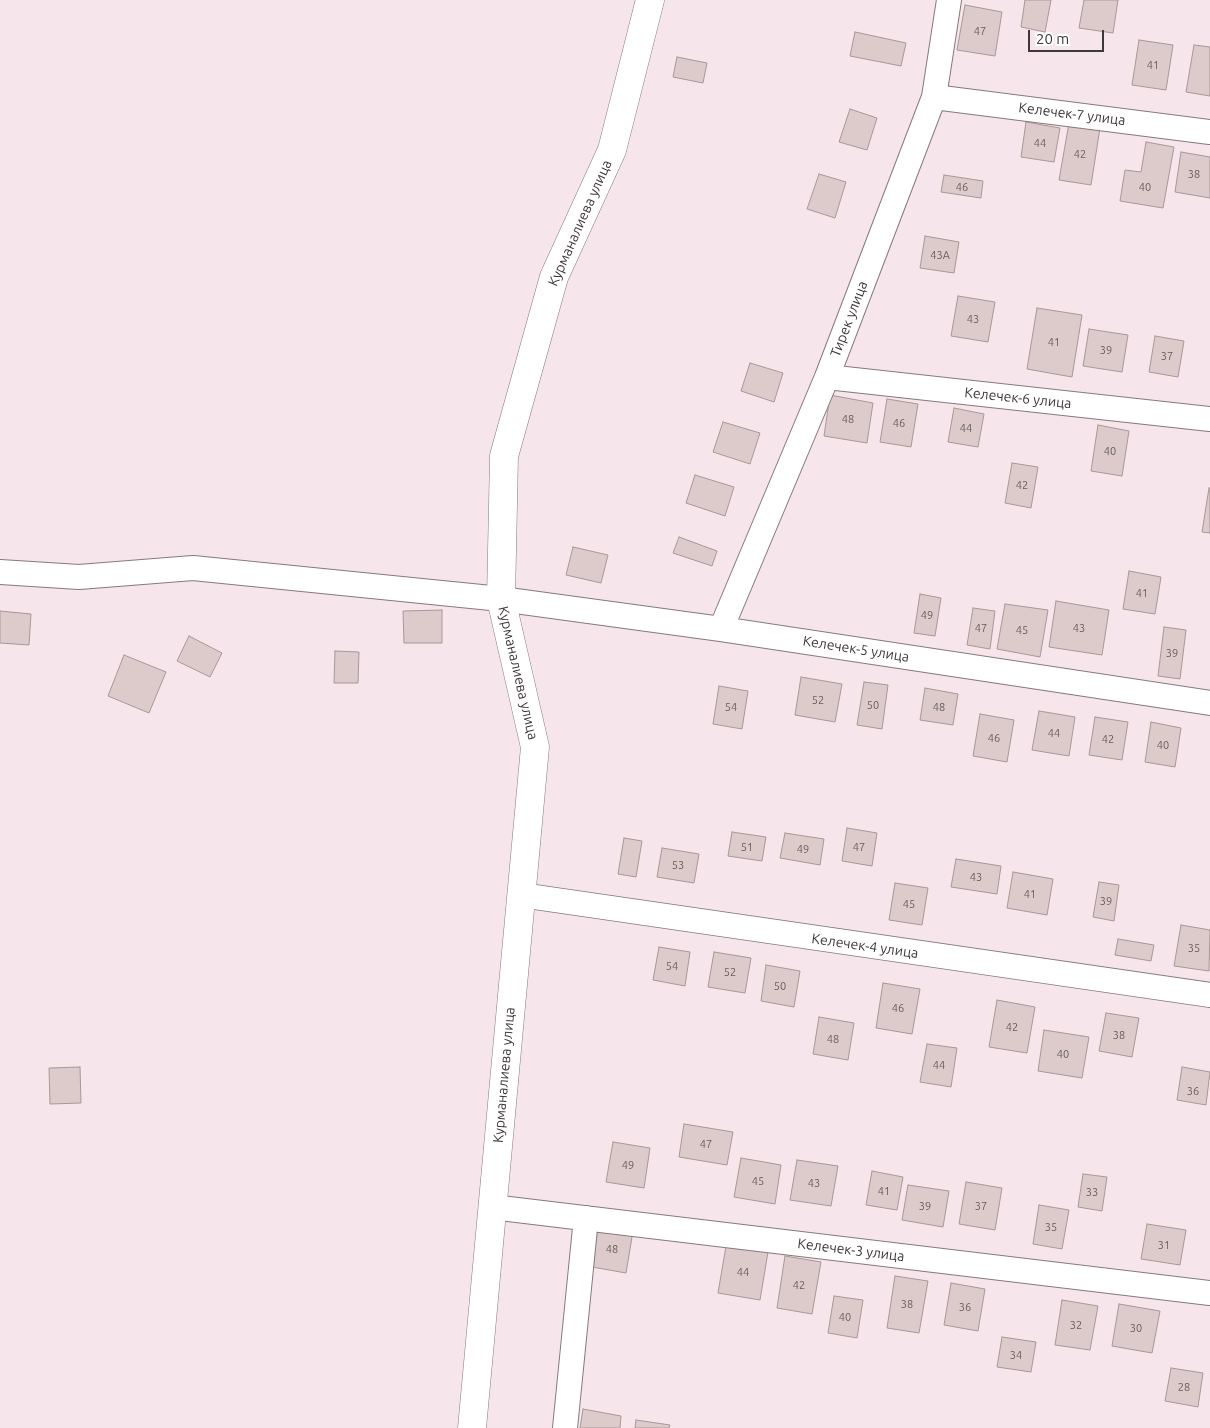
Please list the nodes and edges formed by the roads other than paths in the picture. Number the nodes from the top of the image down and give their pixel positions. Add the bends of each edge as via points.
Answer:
1 (650, 0) edge
2 (949, 0) edge
3 (934, 97) junction
4 (1210, 132) edge
5 (827, 377) junction
6 (1210, 419) edge
7 (0, 572) edge
8 (501, 599) junction
9 (721, 629) junction
10 (1210, 703) edge
11 (521, 895) junction
12 (1210, 995) edge
13 (492, 1207) junction
14 (586, 1218) junction
15 (1210, 1293) edge
16 (472, 1428) edge
17 (565, 1428) edge

1 - 8 street, Курманалиева улица via 612,150 554,277 504,456
2 - 3 street, Тирек улица
3 - 4 street, Келечек-7 улица
3 - 5 street, Тирек улица
5 - 6 street, Келечек-6 улица
5 - 9 street, Тирек улица
7 - 8 street, Келечек-5 улица via 79,577 193,568
8 - 9 street, Келечек-5 улица
8 - 11 street, Курманалиева улица via 534,747
9 - 10 street, Келечек-5 улица
11 - 12 street, Келечек-4 улица
11 - 13 street, Курманалиева улица
13 - 14 street, Келечек-3 улица
13 - 16 street, Курманалиева улица
14 - 15 street, Келечек-3 улица
14 - 17 street

